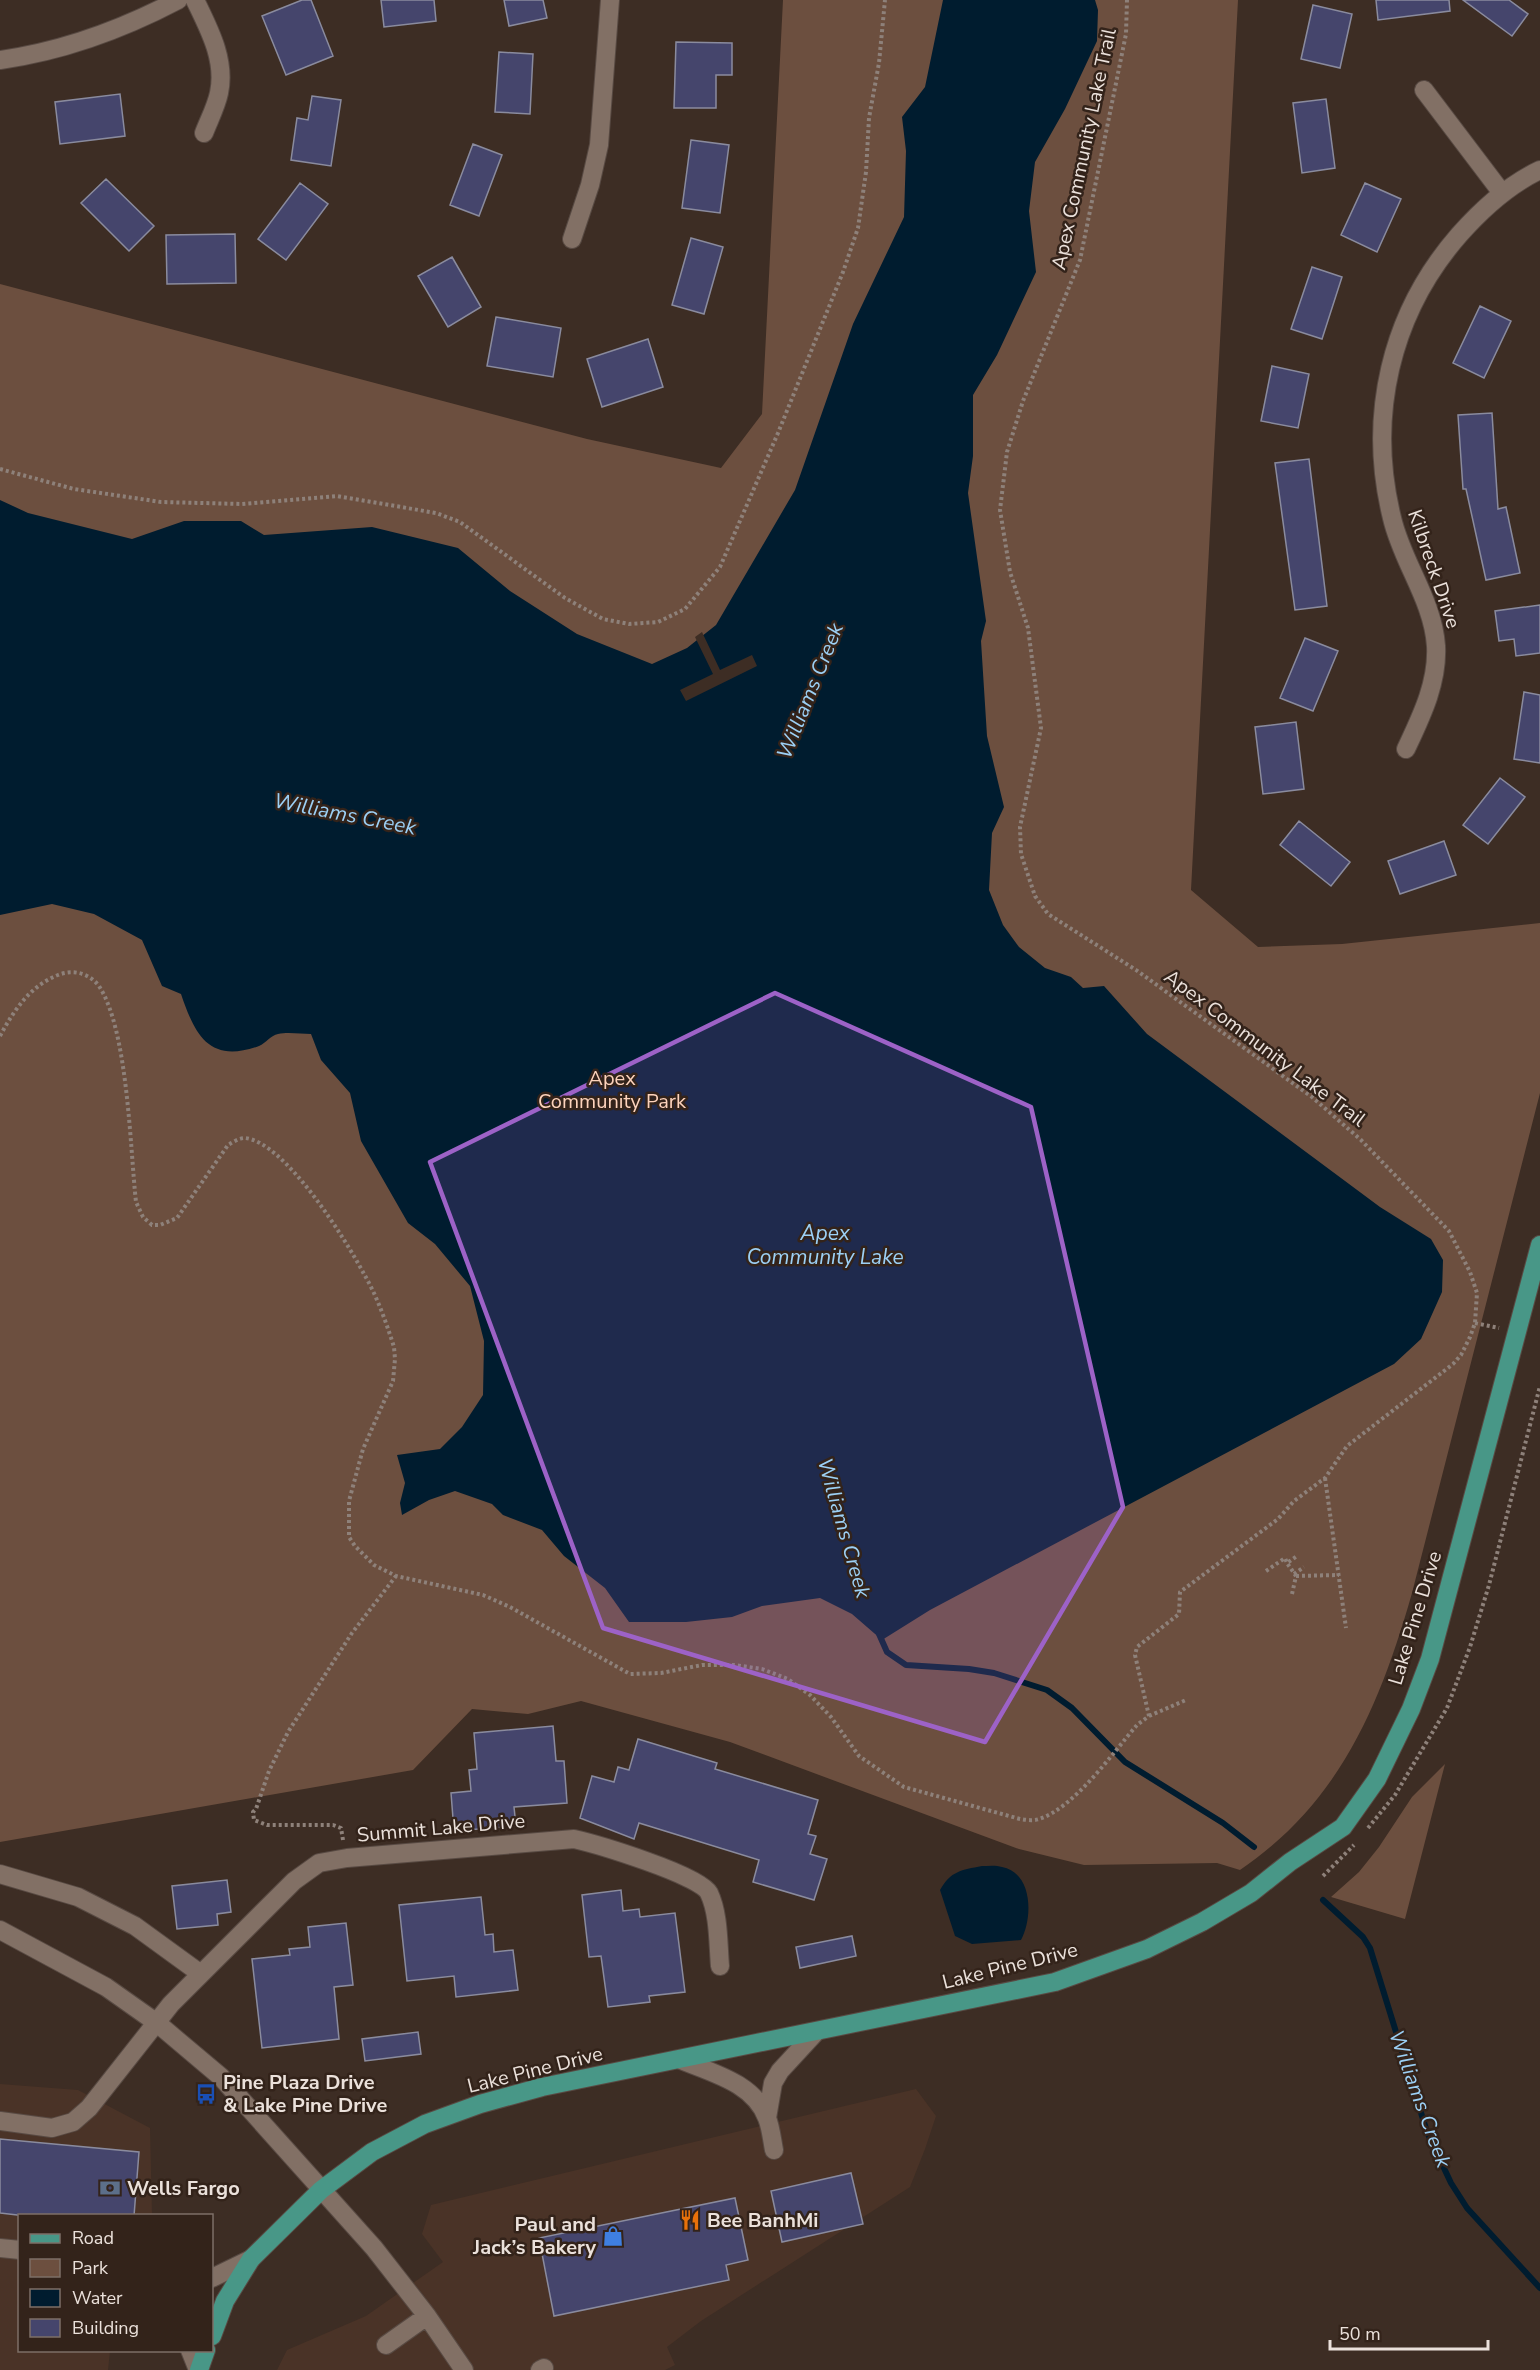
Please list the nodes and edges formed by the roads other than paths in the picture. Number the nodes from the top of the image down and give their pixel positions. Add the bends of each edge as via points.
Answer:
1 (178, 0) edge
2 (195, 0) edge
3 (610, 0) edge
4 (0, 60) edge
5 (1424, 90) dead end
6 (204, 133) dead end
7 (1540, 171) edge
8 (1502, 193) junction
9 (572, 239) dead end
10 (1406, 749) dead end
11 (1540, 1245) edge
12 (1536, 1280) edge
13 (0, 1874) edge
14 (0, 1930) edge
15 (720, 1966) dead end
16 (201, 1974) junction
17 (157, 2023) junction
18 (816, 2032) junction
19 (681, 2060) junction
20 (767, 2118) junction
21 (0, 2121) edge
22 (774, 2150) dead end
23 (321, 2190) junction
24 (0, 2248) edge
25 (18, 2250) edge
26 (251, 2259) junction
27 (213, 2278) edge
28 (428, 2316) junction
29 (213, 2333) edge
30 (386, 2345) dead end
31 (191, 2352) edge
32 (205, 2352) edge
33 (198, 2370) edge
34 (464, 2370) edge

1 - 4 street via 71,46
2 - 6 street via 212,36 220,72 219,94
3 - 9 street via 599,145
5 - 8 street
7 - 8 street, Kilbreck Drive
8 - 10 street, Kilbreck Drive via 1449,246 1419,289 1399,334 1385,383 1380,434 1385,490 1399,544 1433,622 1436,647 1431,692
11 - 12 main road, Lake Pine Drive
12 - 18 main road, Lake Pine Drive via 1430,1659 1377,1779 1342,1827 1251,1893 1202,1923 1147,1949 1055,1982
13 - 16 street via 78,1897 135,1926
14 - 17 street via 106,1987
15 - 16 street, Summit Lake Drive via 708,1891 693,1880 573,1839 319,1863 294,1881
16 - 17 street, Summit Lake Drive
17 - 21 street, Summit Lake Drive via 74,2122 52,2128
17 - 23 street via 234,2091
18 - 19 main road, Lake Pine Drive
18 - 20 street via 773,2083
19 - 20 street via 746,2089
19 - 23 main road, Lake Pine Drive via 542,2087 425,2124 372,2152
20 - 22 street
23 - 26 main road, Lake Pine Drive
23 - 28 street
24 - 25 street
26 - 27 street
26 - 29 main road, Lake Pine Drive via 225,2301
28 - 30 street
28 - 34 street
31 - 33 street
32 - 33 main road

